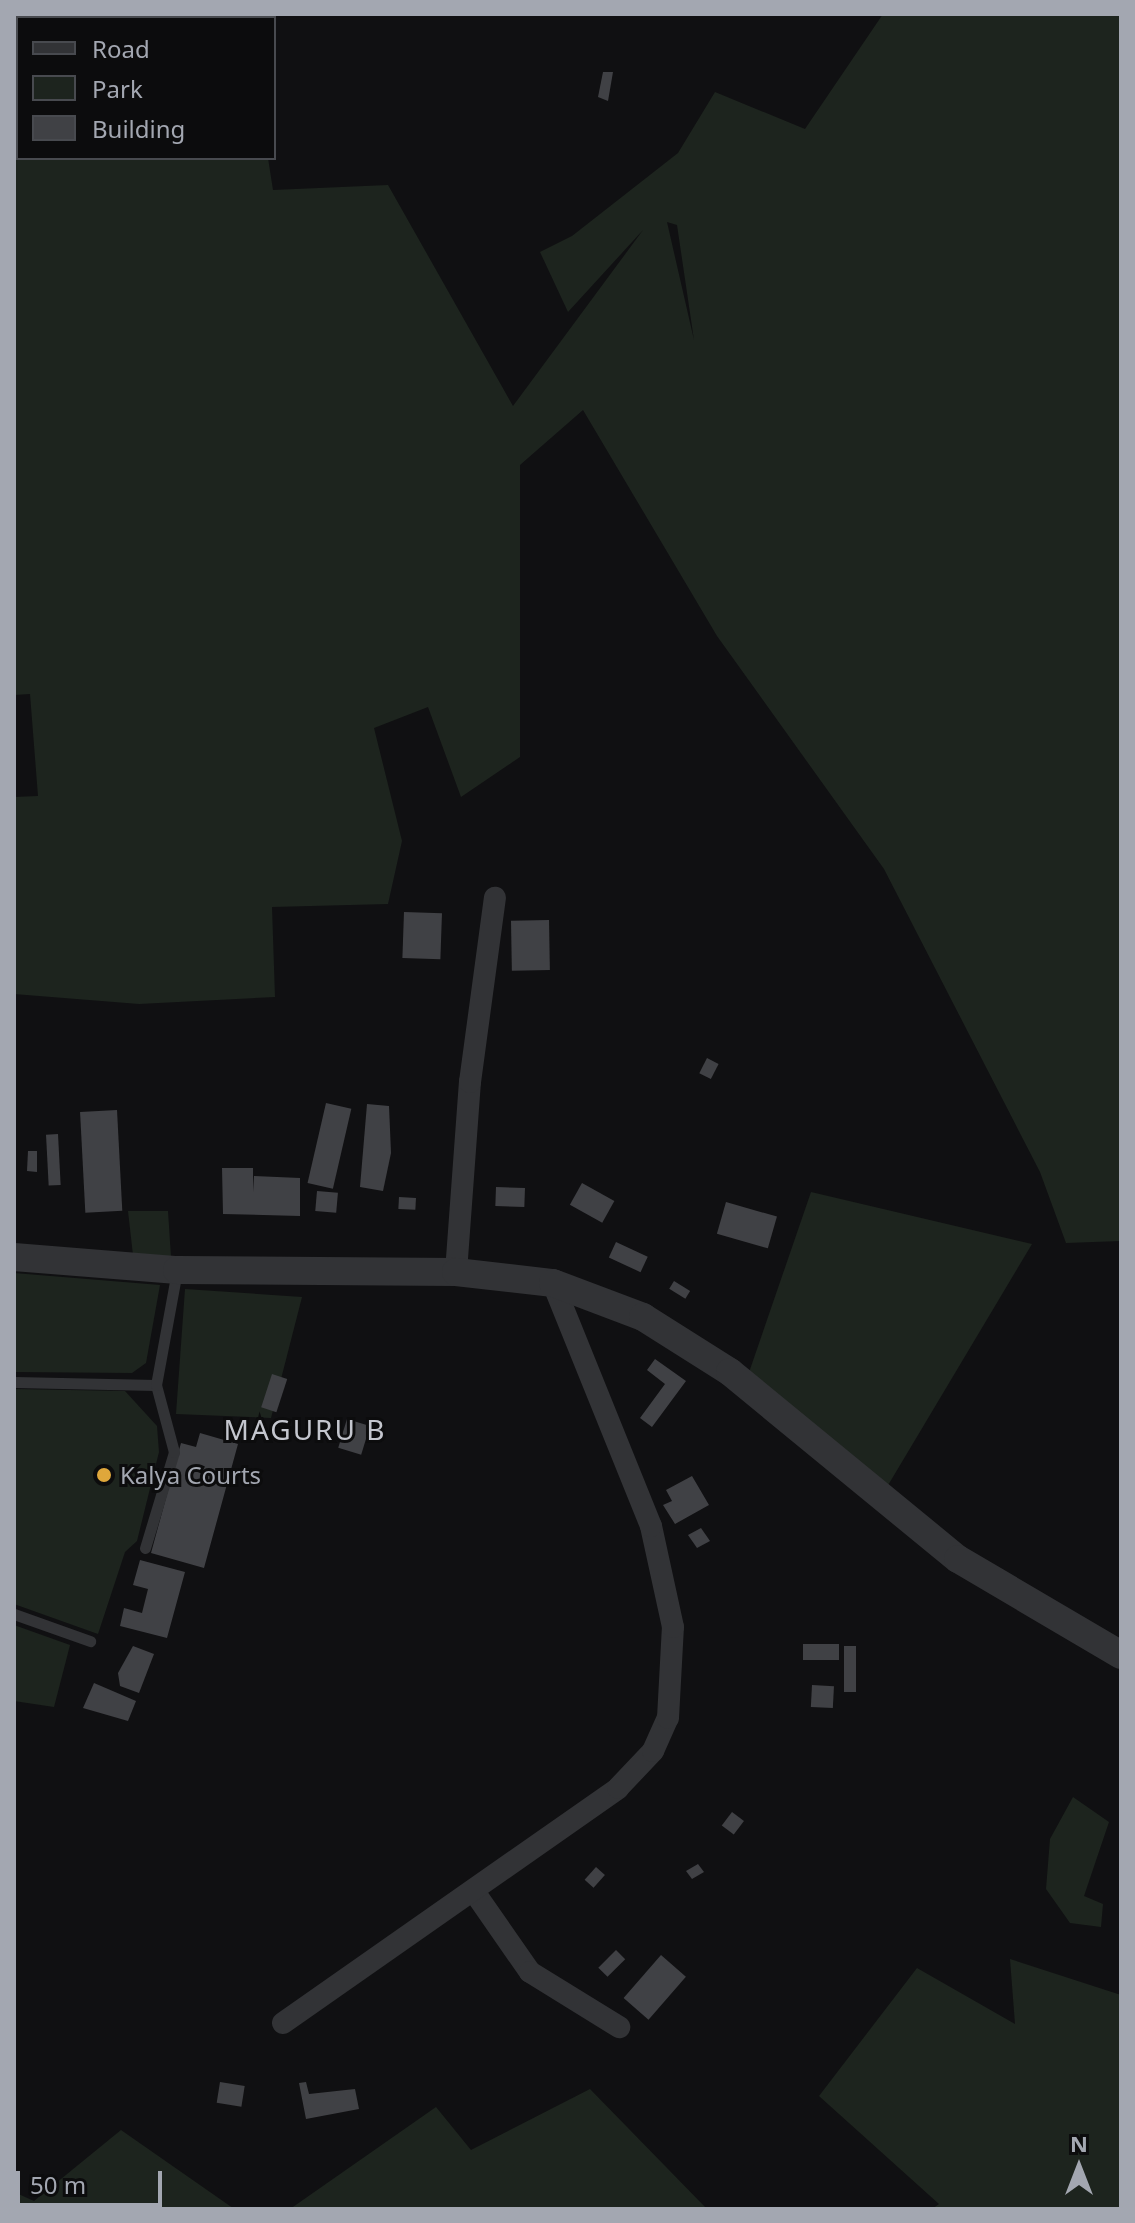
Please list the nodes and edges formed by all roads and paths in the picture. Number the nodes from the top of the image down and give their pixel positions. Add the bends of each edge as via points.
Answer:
1 (495, 898) dead end
2 (14, 1257) edge
3 (177, 1270) junction
4 (456, 1272) junction
5 (553, 1283) junction
6 (14, 1382) edge
7 (156, 1385) junction
8 (145, 1548) dead end
9 (14, 1614) edge
10 (90, 1641) dead end
11 (1121, 1655) edge
12 (475, 1893) junction
13 (283, 2023) dead end
14 (619, 2027) dead end

1 - 4 street via 470,1082
2 - 3 street
3 - 4 street
3 - 7 lane
4 - 5 street
5 - 11 street via 643,1317 730,1372 958,1559
5 - 12 street via 651,1526 671,1614 674,1674 668,1718 653,1751 618,1788
6 - 7 lane
7 - 8 lane via 174,1452
9 - 10 lane
12 - 13 street
12 - 14 street via 530,1972

